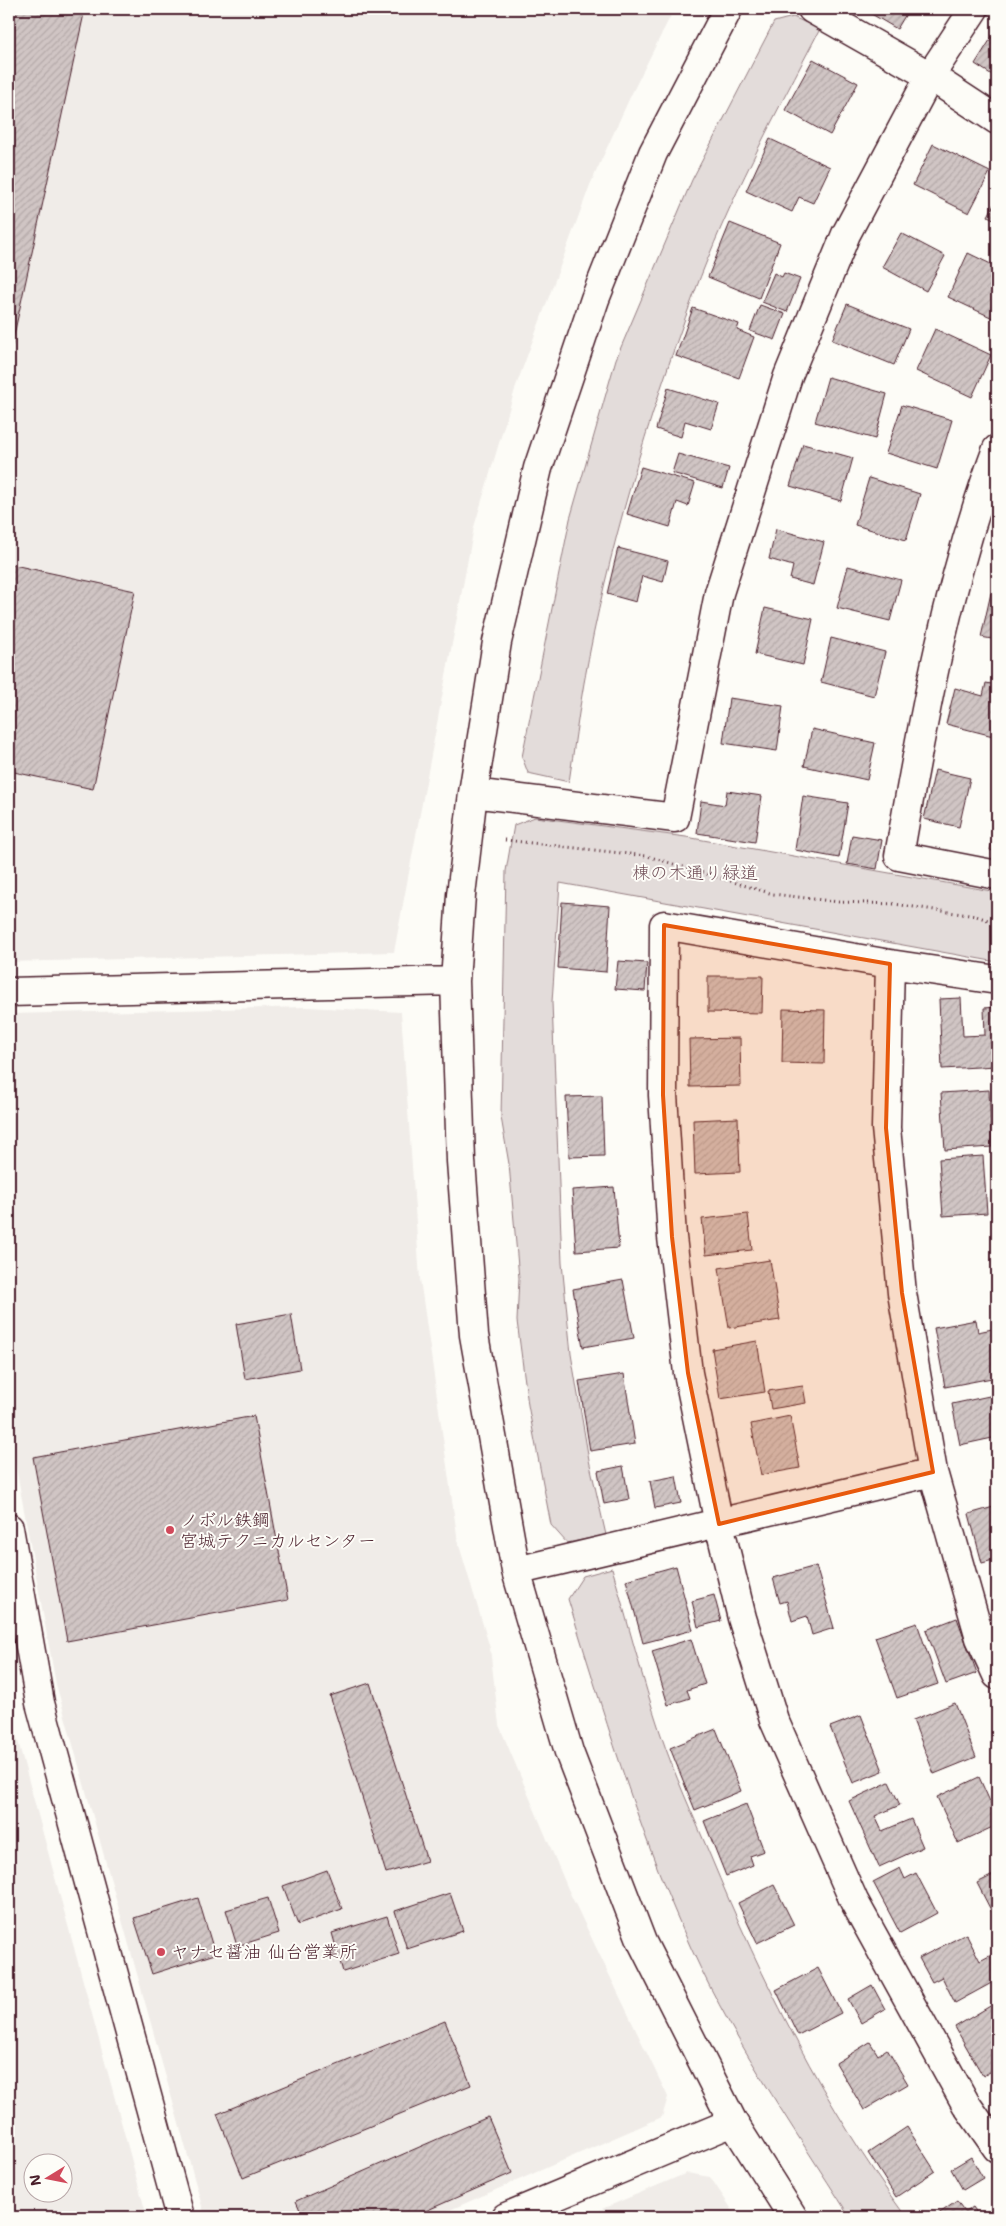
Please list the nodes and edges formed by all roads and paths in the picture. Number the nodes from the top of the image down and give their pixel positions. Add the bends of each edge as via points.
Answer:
1 (728, 9) edge
2 (812, 9) edge
3 (974, 9) edge
4 (930, 76) junction
5 (997, 120) edge
6 (997, 449) edge
7 (473, 793) junction
8 (505, 840) dead end
9 (997, 875) edge
10 (997, 923) edge
11 (890, 964) junction
12 (997, 980) edge
13 (455, 981) junction
14 (9, 992) edge
15 (933, 1472) junction
16 (719, 1524) junction
17 (9, 1528) edge
18 (516, 1571) junction
19 (989, 1631) edge
20 (997, 1675) edge
21 (733, 2122) junction
22 (997, 2148) edge
23 (180, 2217) edge
24 (506, 2217) edge
25 (793, 2217) edge

1 - 7 street via 653,153 595,298 538,468 497,642
2 - 4 street
3 - 4 street
4 - 5 street
4 - 7 street via 846,234 788,376 719,593 675,818
6 - 9 street via 953,585 920,732 899,856
7 - 13 street
8 - 10 path via 646,856 773,894 839,902 894,904 976,916
11 - 12 street
11 - 15 street via 886,1128 902,1293
11 - 16 street via 664,924 663,1095 672,1237 688,1373
13 - 14 street
13 - 18 street via 462,1161 474,1335
15 - 16 street
15 - 19 street
16 - 18 street
16 - 22 street via 742,1618 774,1720 854,1901 966,2104
17 - 23 street via 40,1703
18 - 21 street via 569,1752 642,1942
19 - 20 street
21 - 24 street
21 - 25 street

